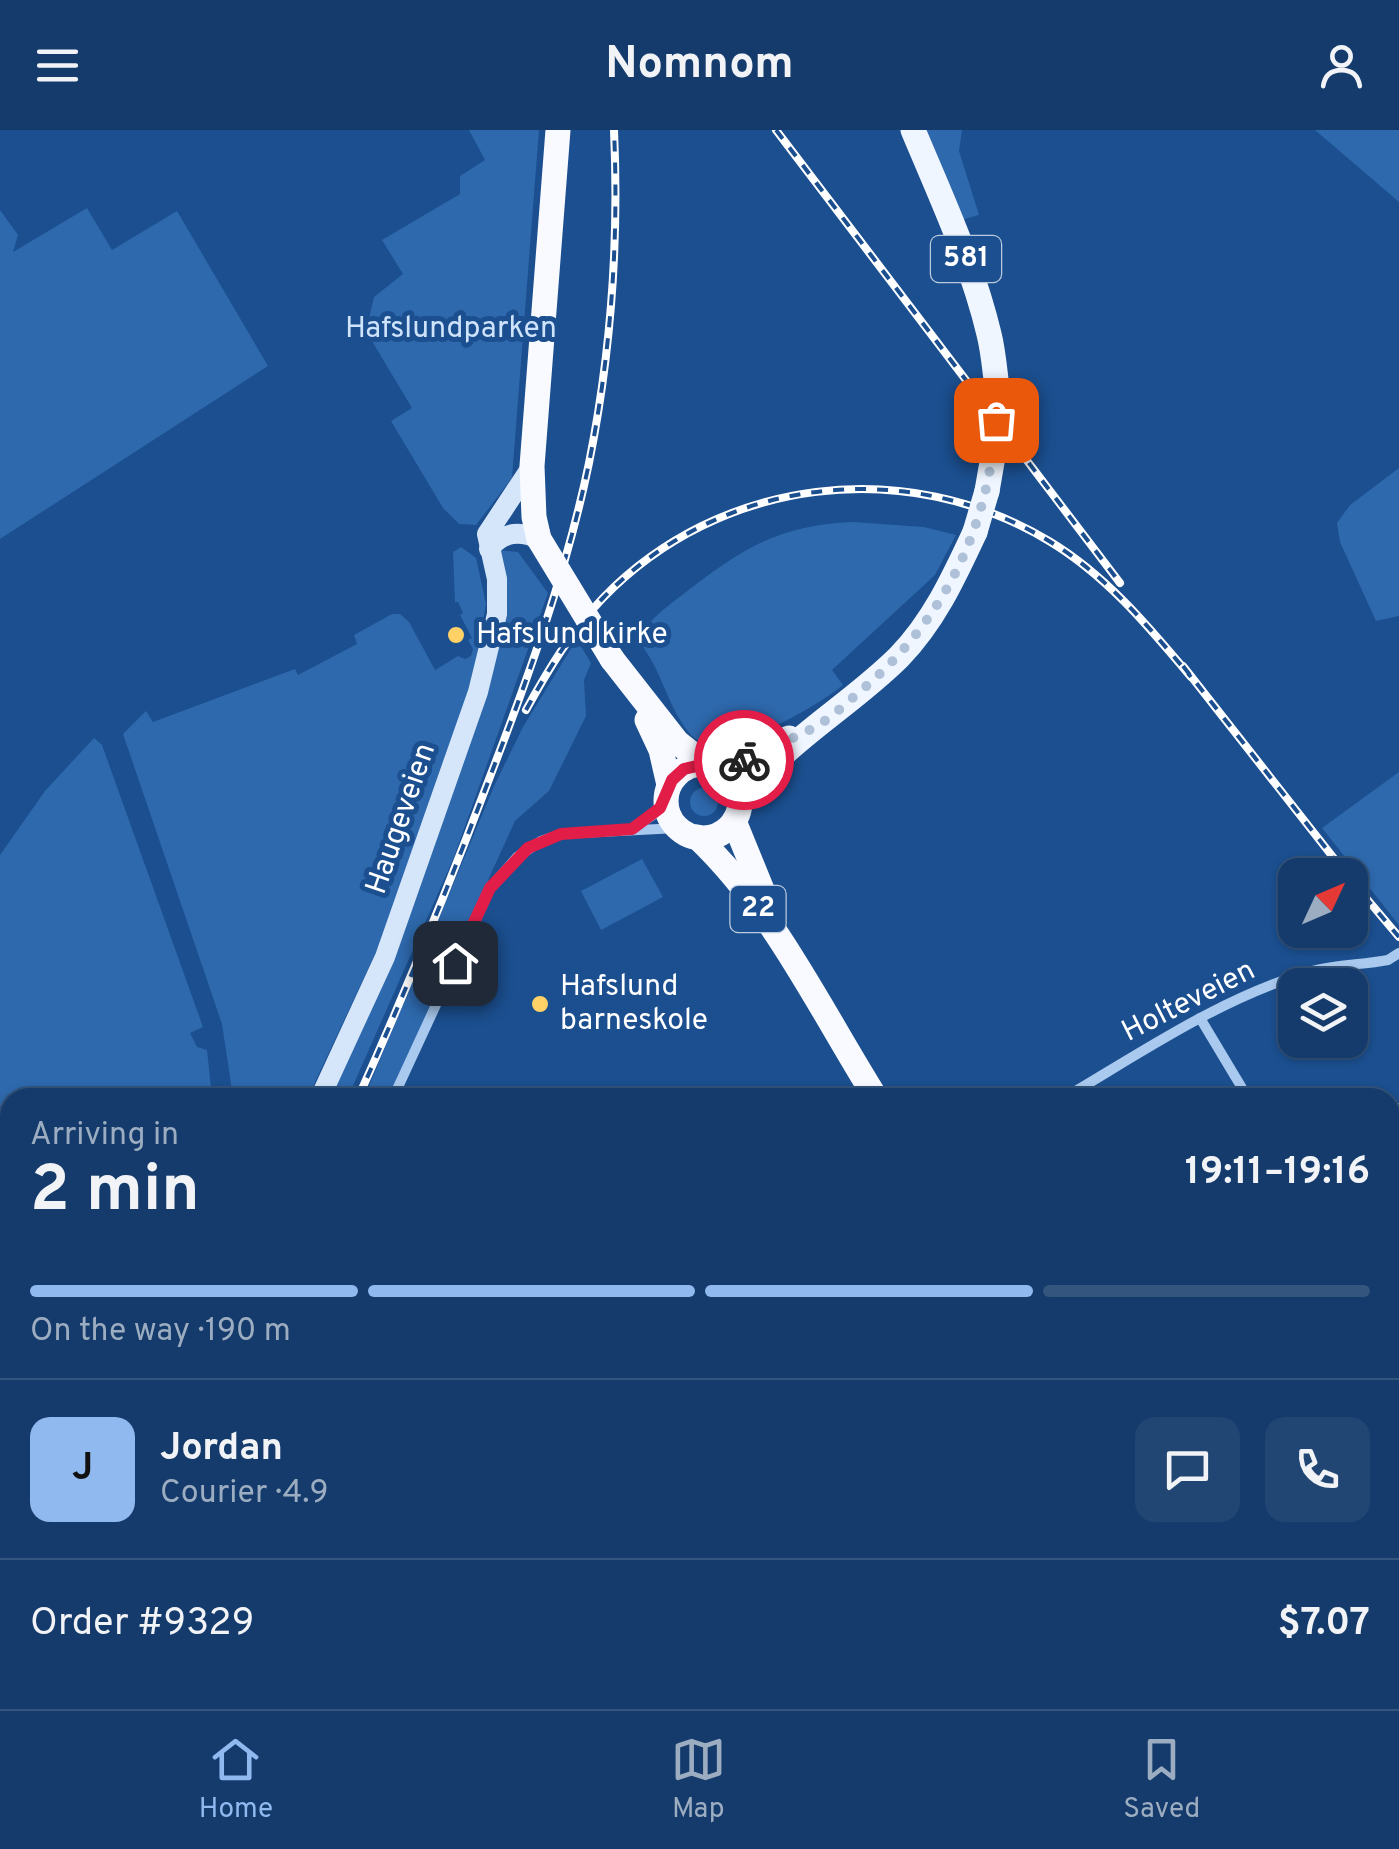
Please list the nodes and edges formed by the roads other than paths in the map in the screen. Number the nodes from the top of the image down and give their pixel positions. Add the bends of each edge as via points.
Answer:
1 (558, 130) edge
2 (913, 130) edge
3 (532, 466) junction
4 (539, 538) junction
5 (489, 550) junction
6 (612, 660) junction
7 (816, 726) junction
8 (713, 766) junction
9 (668, 793) junction
10 (737, 812) junction
11 (632, 829) junction
12 (687, 833) junction
13 (1399, 953) edge
14 (810, 987) junction
15 (1200, 1018) junction
16 (325, 1088) edge
17 (398, 1088) edge
18 (870, 1088) edge
19 (1081, 1088) edge
20 (1242, 1088) edge

1 - 3 highway, 22
2 - 7 main road, 581, bridge via 980,299 998,396 995,445 975,532 941,602 873,681
3 - 4 highway, 22
3 - 5 main road, Haugeveien via 489,528
4 - 5 main road via 510,534
4 - 6 highway, 22, bridge
5 - 16 main road, Haugeveien via 498,614 478,692 385,957
6 - 8 highway, 22 via 677,742
6 - 9 highway, 22 via 661,750
7 - 8 main road, 581
7 - 10 main road, 581 via 764,773
8 - 9 highway via 684,769
8 - 10 highway, 22 via 736,782
9 - 11 street
9 - 12 highway, 22 via 669,815
10 - 12 highway via 718,835
10 - 14 highway, 22 via 757,883
11 - 12 street
11 - 17 street via 552,837 503,872
12 - 14 highway, 22 via 730,870
13 - 15 street, Holteveien via 1309,972
14 - 18 highway, 22
15 - 19 street, Holteveien
15 - 20 street

